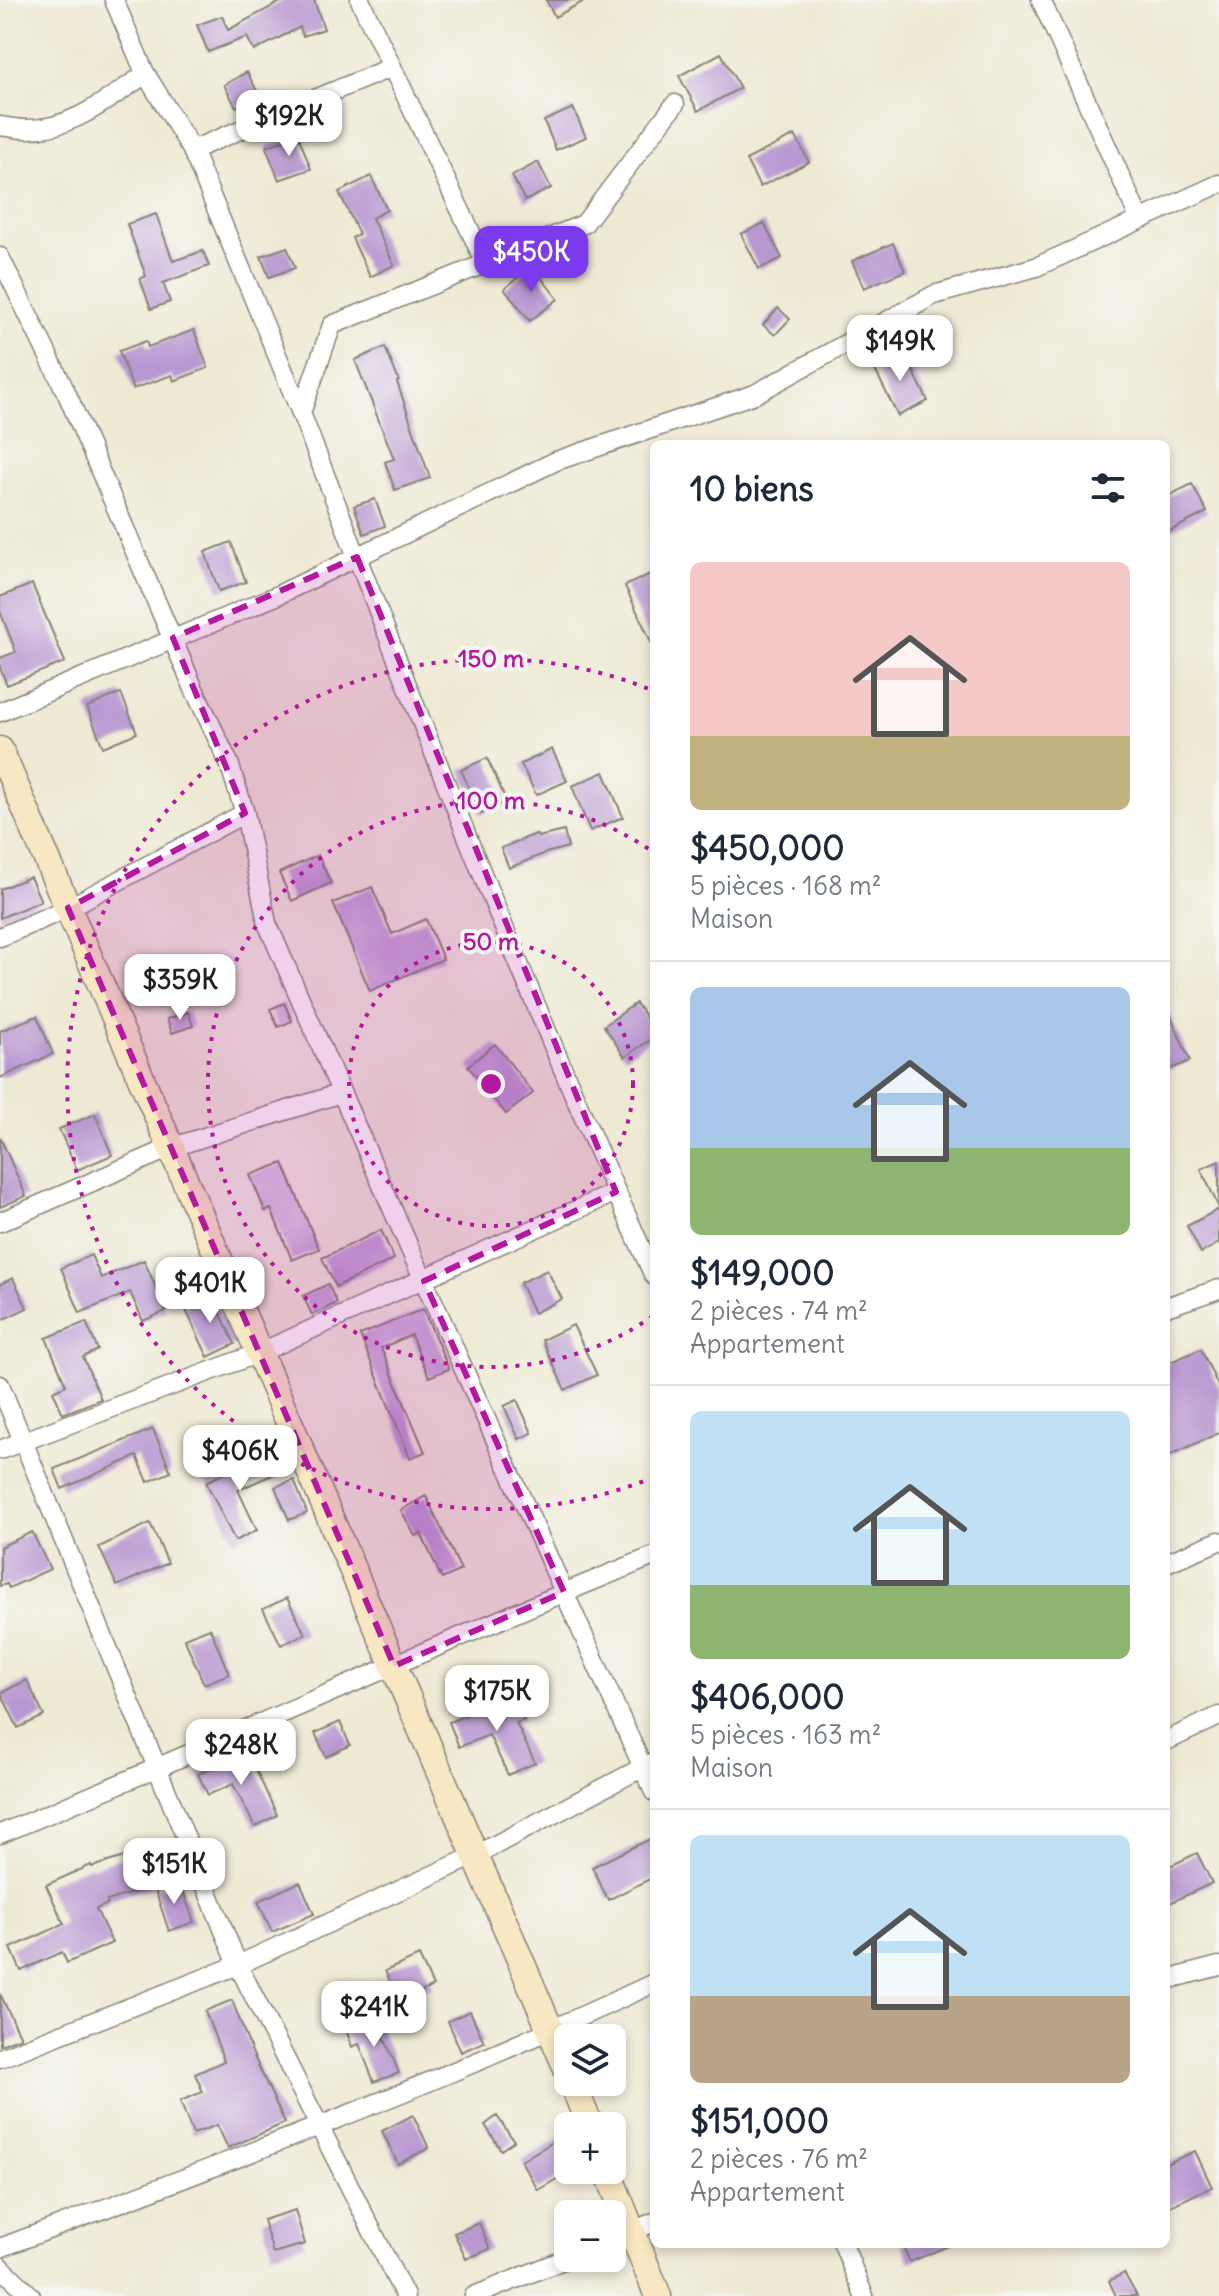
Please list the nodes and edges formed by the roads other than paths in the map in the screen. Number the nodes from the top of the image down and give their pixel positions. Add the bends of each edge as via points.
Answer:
1 (114, 0) edge
2 (360, 0) edge
3 (1041, 0) edge
4 (392, 67) junction
5 (146, 74) junction
6 (675, 104) dead end
7 (0, 126) edge
8 (192, 150) junction
9 (1219, 184) edge
10 (1140, 220) junction
11 (0, 257) edge
12 (486, 264) junction
13 (0, 277) edge
14 (17, 290) junction
15 (301, 413) junction
16 (357, 557) junction
17 (173, 638) junction
18 (0, 712) edge
19 (0, 750) edge
20 (245, 813) junction
21 (68, 908) junction
22 (0, 937) edge
23 (341, 1093) junction
24 (170, 1148) junction
25 (616, 1192) junction
26 (0, 1222) edge
27 (650, 1267) edge
28 (424, 1281) junction
29 (1219, 1289) edge
30 (1170, 1306) edge
31 (259, 1353) junction
32 (0, 1385) edge
33 (22, 1440) junction
34 (0, 1450) edge
35 (1219, 1541) edge
36 (650, 1558) edge
37 (1170, 1561) edge
38 (564, 1592) junction
39 (394, 1666) junction
40 (1219, 1716) edge
41 (1170, 1739) edge
42 (648, 1764) edge
43 (156, 1770) junction
44 (0, 1834) edge
45 (476, 1855) junction
46 (238, 1965) junction
47 (1219, 1966) edge
48 (1170, 1979) edge
49 (650, 1985) edge
50 (552, 2031) junction
51 (554, 2036) edge
52 (0, 2058) edge
53 (320, 2127) junction
54 (613, 2184) edge
55 (633, 2231) edge
56 (0, 2248) edge
57 (845, 2248) edge
58 (554, 2264) edge
59 (0, 2266) edge
60 (31, 2296) edge
61 (405, 2296) edge
62 (474, 2296) edge
63 (658, 2296) edge
64 (864, 2296) edge

1 - 5 street
2 - 4 street
3 - 10 street
4 - 8 street
4 - 12 street
5 - 7 street via 55,126
5 - 8 street
6 - 12 street via 584,224
8 - 15 street
9 - 10 street
10 - 16 street via 1036,267 934,295 755,394 556,461
11 - 14 street
12 - 15 street via 332,325
13 - 14 street
14 - 17 street
15 - 16 street
16 - 17 street
16 - 25 street
17 - 18 street
17 - 20 street via 229,763
19 - 21 street
20 - 21 street
20 - 23 street via 267,923
21 - 22 street
21 - 24 street
23 - 24 street
23 - 28 street
24 - 26 street
24 - 31 street
25 - 27 street
25 - 28 street
28 - 31 street
28 - 38 street
29 - 30 street
31 - 33 street
31 - 39 street
32 - 33 street
33 - 34 street
33 - 43 street
35 - 37 street
36 - 38 street
38 - 39 street
38 - 42 street
39 - 43 street
39 - 45 street
40 - 41 street
42 - 45 street
43 - 44 street
43 - 46 street
45 - 46 street
45 - 50 street
46 - 52 street
46 - 53 street
47 - 48 street
49 - 50 street
50 - 51 street
50 - 53 street
53 - 56 street
53 - 61 street
54 - 55 street
55 - 63 street
57 - 64 street
58 - 62 street
59 - 60 street

